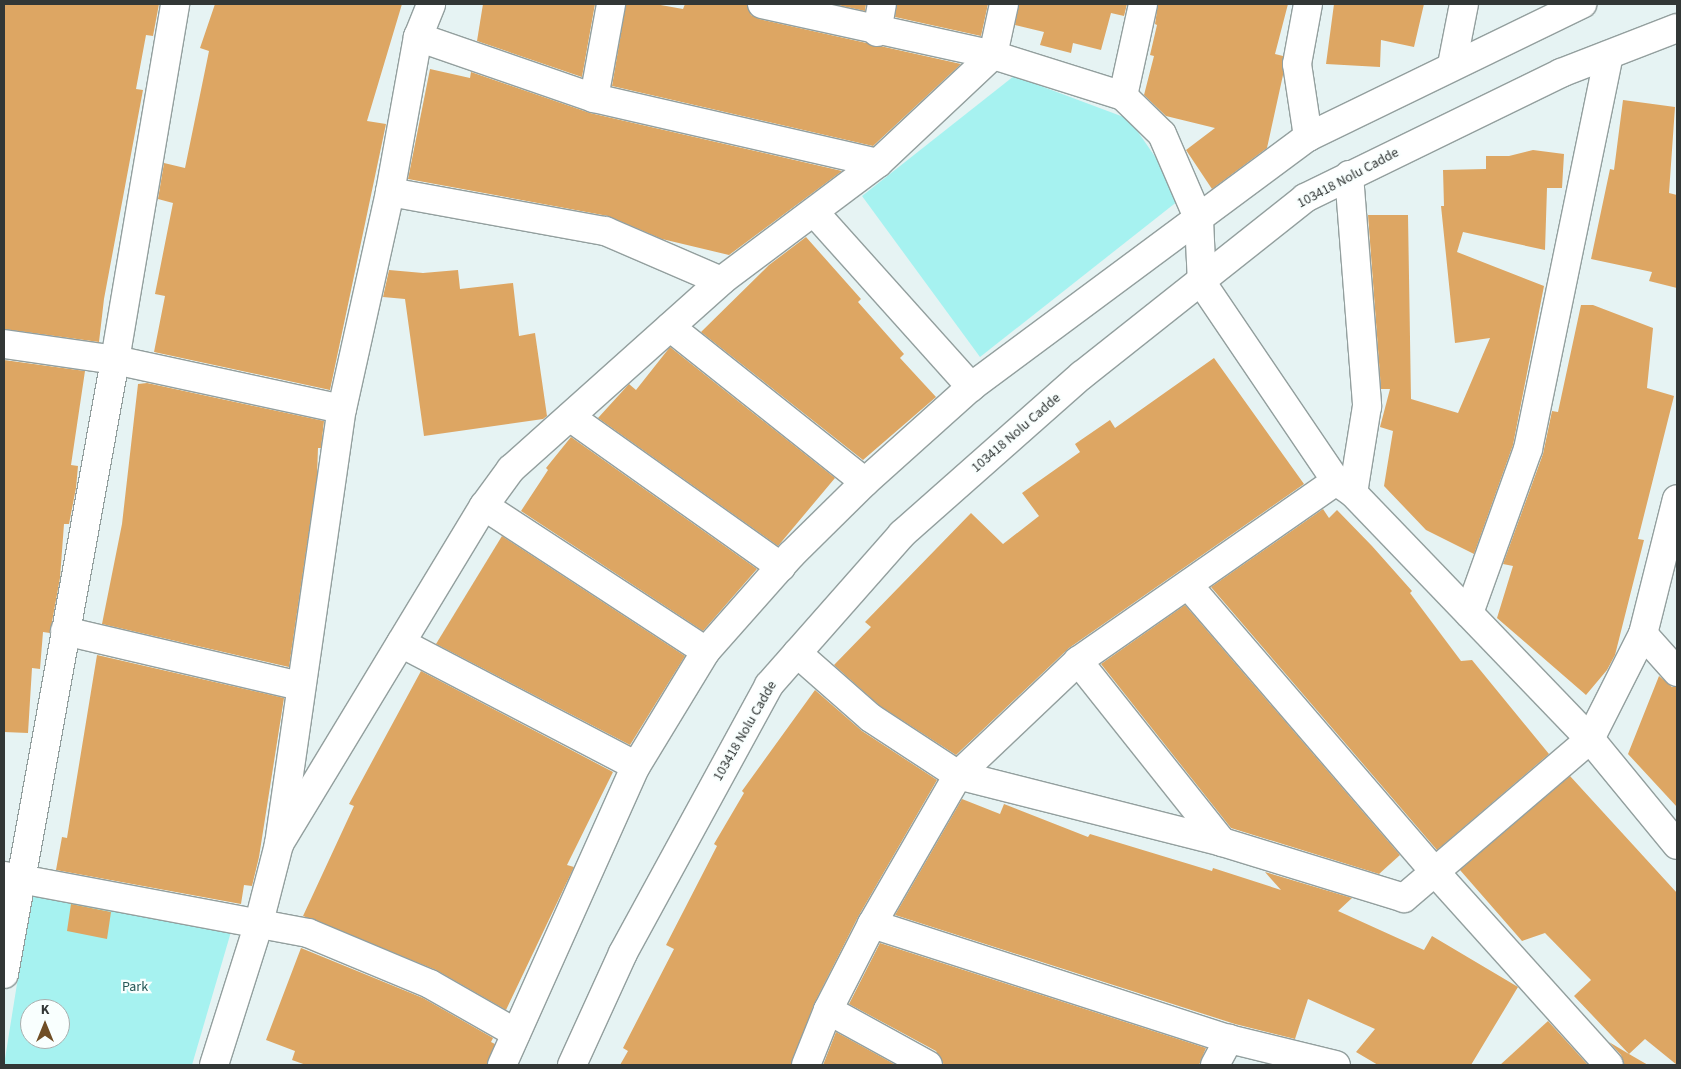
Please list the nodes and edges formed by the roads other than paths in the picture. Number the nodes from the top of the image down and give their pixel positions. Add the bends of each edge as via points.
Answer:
1 (175, 4) edge
2 (431, 4) edge
3 (611, 4) edge
4 (762, 4) edge
5 (882, 4) edge
6 (1004, 4) edge
7 (1143, 4) edge
8 (1308, 4) edge
9 (1464, 4) edge
10 (1582, 4) edge
11 (1677, 28) edge
12 (877, 32) junction
13 (418, 37) junction
14 (993, 55) junction
15 (1610, 55) junction
16 (1452, 65) junction
17 (1123, 96) junction
18 (594, 98) junction
19 (1308, 137) junction
20 (878, 163) junction
21 (1349, 175) junction
22 (390, 192) junction
23 (815, 212) junction
24 (1199, 220) junction
25 (721, 281) junction
26 (1202, 283) junction
27 (670, 327) junction
28 (4, 344) edge
29 (115, 360) junction
30 (971, 387) junction
31 (342, 409) junction
32 (570, 417) junction
33 (865, 482) junction
34 (1345, 487) junction
35 (484, 506) junction
36 (1676, 512) edge
37 (781, 567) junction
38 (1188, 585) junction
39 (1469, 613) junction
40 (65, 631) junction
41 (1643, 634) junction
42 (401, 643) junction
43 (706, 651) junction
44 (797, 653) junction
45 (1078, 661) junction
46 (1677, 672) edge
47 (300, 686) junction
48 (1590, 739) junction
49 (636, 766) junction
50 (958, 775) junction
51 (1222, 842) junction
52 (278, 844) junction
53 (1677, 845) edge
54 (1436, 873) junction
55 (12, 878) edge
56 (872, 924) junction
57 (258, 926) junction
58 (4, 974) edge
59 (828, 1010) junction
60 (516, 1033) junction
61 (1229, 1039) junction
62 (214, 1065) edge
63 (502, 1065) edge
64 (572, 1065) edge
65 (806, 1065) edge
66 (928, 1065) edge
67 (1215, 1065) edge
68 (1336, 1065) edge
69 (1609, 1065) edge

1 - 29 street
2 - 13 street
3 - 18 street
4 - 12 street
5 - 12 street
6 - 14 street
7 - 17 street
8 - 19 street via 1297,64
9 - 16 street
10 - 16 street
11 - 15 street, 103418 Nolu Cadde
12 - 14 street
13 - 18 street
13 - 22 street
14 - 17 street
14 - 20 street
15 - 21 street, 103418 Nolu Cadde via 1561,73
15 - 39 street via 1528,449
16 - 19 street
17 - 24 street via 1162,134
18 - 20 street
19 - 24 street
20 - 23 street
21 - 26 street, 103418 Nolu Cadde via 1305,198
21 - 34 street via 1367,406
22 - 25 street via 605,231
22 - 31 street
23 - 25 street
23 - 30 street
24 - 26 street
24 - 30 street
25 - 27 street
26 - 34 street
26 - 44 street, 103418 Nolu Cadde via 1082,375 902,534
27 - 32 street
27 - 33 street
28 - 29 street
29 - 31 street
29 - 40 street
30 - 33 street
31 - 47 street
32 - 35 street via 512,469
32 - 37 street
33 - 37 street
34 - 38 street
34 - 39 street
35 - 42 street
35 - 43 street
36 - 41 street
37 - 43 street
38 - 45 street
38 - 54 street
39 - 48 street
40 - 47 street
40 - 55 street
41 - 46 street
41 - 48 street
42 - 49 street
42 - 52 street
43 - 49 street
44 - 50 street via 871,718
44 - 64 street, 103418 Nolu Cadde via 764,693 623,953
45 - 50 street
45 - 51 street
47 - 52 street
48 - 53 street
48 - 54 street
49 - 60 street
50 - 51 street
50 - 56 street
51 - 54 street via 1404,898
52 - 57 street
54 - 69 street
55 - 57 street
55 - 58 street
56 - 59 street
56 - 61 street
57 - 60 street via 308,933 430,984
57 - 62 street
59 - 65 street
59 - 66 street
60 - 63 street
61 - 67 street
61 - 68 street

